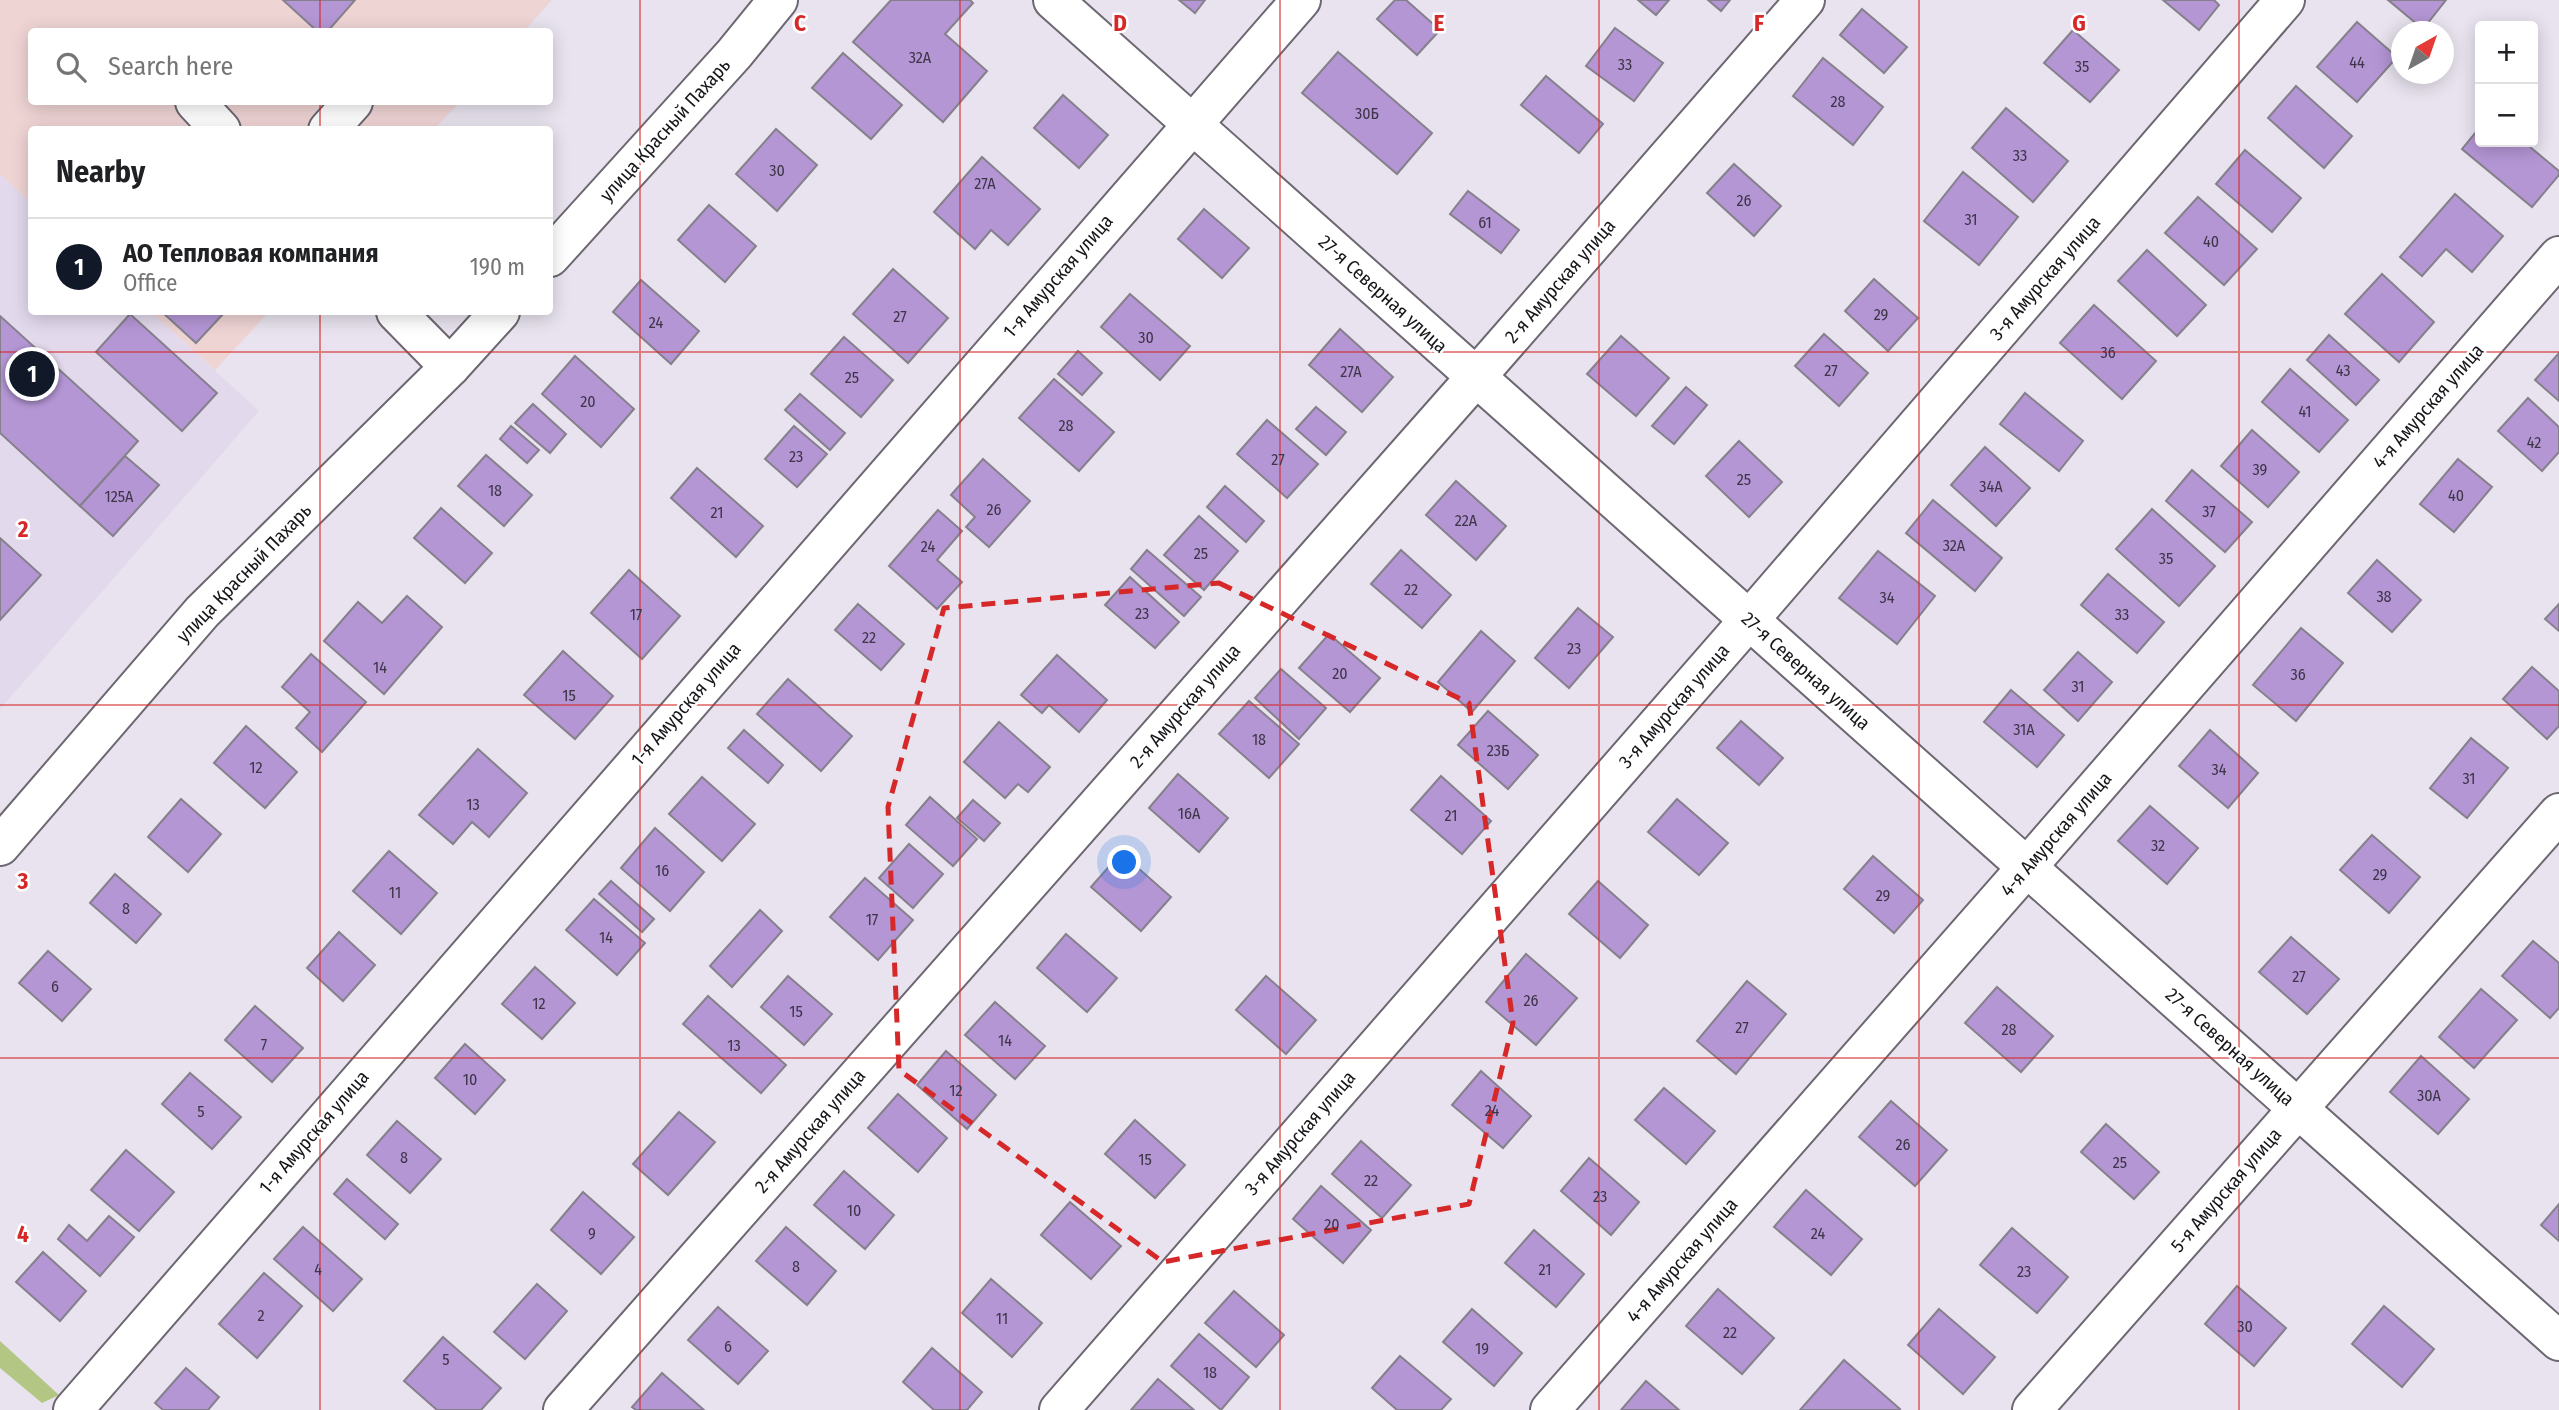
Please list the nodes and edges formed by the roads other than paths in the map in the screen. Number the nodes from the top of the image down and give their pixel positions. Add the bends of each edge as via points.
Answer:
1 (778, 0) edge
2 (1053, 0) edge
3 (1301, 0) edge
4 (1805, 0) edge
5 (2285, 0) edge
6 (198, 105) edge
7 (350, 105) edge
8 (1192, 124) junction
9 (217, 126) edge
10 (332, 126) edge
11 (553, 254) edge
12 (2559, 256) edge
13 (399, 315) edge
14 (497, 315) edge
15 (450, 367) junction
16 (1476, 377) junction
17 (1749, 620) junction
18 (2559, 813) edge
19 (0, 846) edge
20 (2027, 867) junction
21 (2299, 1109) junction
22 (2559, 1341) edge
23 (73, 1410) edge
24 (563, 1410) edge
25 (1059, 1410) edge
26 (1550, 1410) edge
27 (2032, 1410) edge

1 - 11 street, улица Красный Пахарь
2 - 8 street, 27-я Северная улица
3 - 8 street, 1-я Амурская улица
4 - 16 street, 2-я Амурская улица
5 - 17 street, 3-я Амурская улица
6 - 9 street
7 - 10 street
8 - 16 street, 27-я Северная улица
8 - 23 street, 1-я Амурская улица
12 - 20 street, 4-я Амурская улица
13 - 15 street
14 - 15 street, улица Красный Пахарь
15 - 19 street, улица Красный Пахарь via 202,612
16 - 17 street, 27-я Северная улица
16 - 24 street, 2-я Амурская улица
17 - 20 street, 27-я Северная улица
17 - 25 street, 3-я Амурская улица
18 - 21 street, 5-я Амурская улица
20 - 21 street, 27-я Северная улица
20 - 26 street, 4-я Амурская улица
21 - 22 street, 27-я Северная улица
21 - 27 street, 5-я Амурская улица

